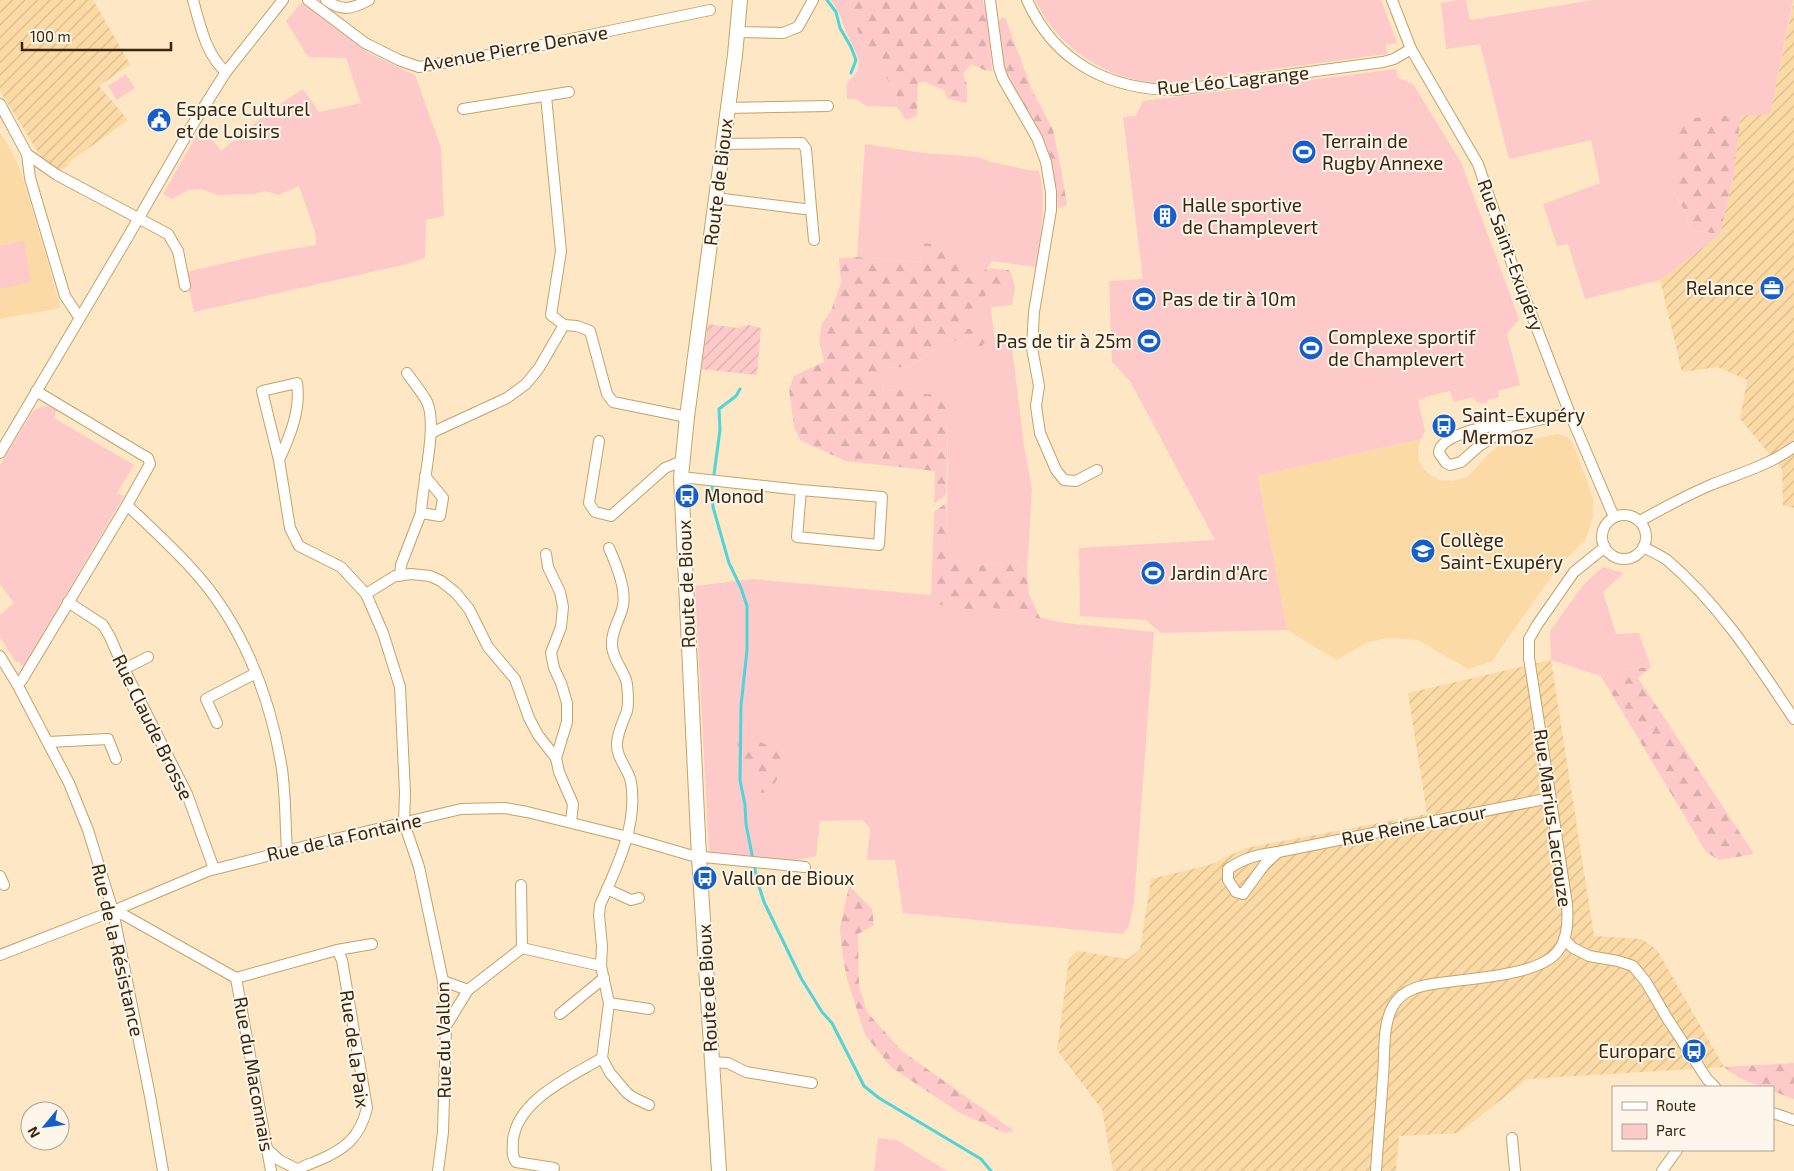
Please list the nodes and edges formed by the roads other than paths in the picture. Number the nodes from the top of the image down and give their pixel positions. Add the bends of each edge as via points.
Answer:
1 (193, 0) edge
2 (283, 0) edge
3 (308, 0) edge
4 (326, 0) edge
5 (369, 0) edge
6 (740, 0) edge
7 (813, 0) edge
8 (990, 0) edge
9 (1027, 0) edge
10 (1392, 0) edge
11 (710, 10) dead end
12 (737, 32) junction
13 (1411, 49) junction
14 (226, 72) junction
15 (570, 92) dead end
16 (546, 96) junction
17 (0, 104) edge
18 (828, 106) dead end
19 (727, 108) junction
20 (463, 109) dead end
21 (722, 144) junction
22 (27, 154) junction
23 (715, 198) junction
24 (811, 208) junction
25 (139, 218) junction
26 (814, 240) dead end
27 (185, 286) dead end
28 (79, 317) junction
29 (564, 325) junction
30 (407, 373) dead end
31 (36, 391) junction
32 (1570, 414) junction
33 (687, 417) junction
34 (1511, 426) junction
35 (1470, 430) junction
36 (431, 432) junction
37 (599, 441) dead end
38 (1479, 446) junction
39 (1794, 447) edge
40 (0, 453) edge
41 (279, 460) junction
42 (682, 461) junction
43 (1097, 470) dead end
44 (424, 476) junction
45 (680, 477) junction
46 (801, 490) junction
47 (127, 505) junction
48 (421, 513) junction
49 (1614, 517) junction
50 (1640, 521) junction
51 (1643, 546) junction
52 (1605, 547) junction
53 (609, 548) dead end
54 (546, 554) dead end
55 (400, 576) junction
56 (366, 594) junction
57 (68, 602) junction
58 (0, 656) edge
59 (148, 657) dead end
60 (124, 669) junction
61 (256, 673) junction
62 (17, 684) junction
63 (1794, 720) edge
64 (217, 723) dead end
65 (48, 742) junction
66 (556, 758) junction
67 (116, 759) dead end
68 (1550, 798) junction
69 (572, 822) junction
70 (404, 823) junction
71 (628, 837) junction
72 (287, 850) junction
73 (1278, 852) junction
74 (699, 857) junction
75 (805, 867) dead end
76 (214, 869) junction
77 (521, 885) dead end
78 (607, 889) junction
79 (639, 898) dead end
80 (113, 911) junction
81 (1564, 939) junction
82 (372, 944) dead end
83 (522, 948) junction
84 (337, 950) junction
85 (0, 955) edge
86 (601, 966) junction
87 (236, 978) junction
88 (604, 978) junction
89 (443, 981) junction
90 (468, 990) junction
91 (609, 1003) junction
92 (649, 1009) dead end
93 (560, 1014) dead end
94 (446, 1026) junction
95 (602, 1058) junction
96 (711, 1062) junction
97 (812, 1083) dead end
98 (1714, 1086) edge
99 (649, 1105) dead end
100 (1774, 1113) edge
101 (1794, 1120) edge
102 (1512, 1138) dead end
103 (267, 1149) junction
104 (1676, 1151) edge
105 (554, 1168) dead end
106 (296, 1170) edge
107 (163, 1171) edge
108 (271, 1171) edge
109 (438, 1171) edge
110 (718, 1171) edge
111 (1376, 1171) edge
112 (1515, 1171) edge
113 (1662, 1171) edge

1 - 14 street via 208,46
2 - 14 street
3 - 11 street, Avenue Pierre Denave via 365,43 419,67
4 - 5 street via 348,9
6 - 12 main road, Route de Bioux
7 - 12 street via 798,27 783,33
8 - 43 street via 999,68 1037,138 1046,162 1051,192 1032,348 1039,386 1036,406 1040,434 1064,480 1076,481
9 - 13 street, Rue Léo Lagrange via 1046,31 1074,61 1116,83 1152,90 1176,90 1383,62
10 - 13 street, Rue Saint-Exupéry
12 - 19 main road, Route de Bioux
13 - 32 street, Rue Saint-Exupéry via 1478,164 1512,264
14 - 25 street
15 - 16 street
16 - 20 street
16 - 29 street via 561,251 551,315
17 - 22 street
18 - 19 street
19 - 21 main road, Route de Bioux
21 - 23 main road, Route de Bioux
21 - 24 street via 802,143 806,149
22 - 25 street via 57,175
22 - 28 street via 30,178 65,296
23 - 24 street
23 - 33 main road, Route de Bioux
24 - 26 street
25 - 27 street via 168,234 178,251
25 - 28 street
28 - 31 street
29 - 33 street via 590,331 607,394 613,402
29 - 36 street via 526,384 507,398
30 - 36 street via 427,402
31 - 40 street
31 - 47 street via 148,458 150,464
32 - 34 street
32 - 49 street, Rue Saint-Exupéry
33 - 42 main road, Route de Bioux
34 - 35 street
34 - 38 street
35 - 38 street via 1470,443
35 - 38 street via 1441,445 1439,453 1442,459 1450,465 1455,464
36 - 44 street
37 - 42 street via 590,503 594,512 611,516 665,468
39 - 50 street via 1760,467 1712,485
41 - 41 street, Rue du Vallon via 262,391 296,383 298,394 292,432
41 - 56 street, Rue du Vallon via 290,528 299,546 341,567
42 - 45 main road, Route de Bioux
44 - 48 street
44 - 48 street via 444,498 440,516
45 - 46 street
45 - 74 main road, Route de Bioux
46 - 46 street via 797,537 879,545 882,497
47 - 57 street
47 - 61 street via 193,570 224,610
48 - 55 street via 401,564
49 - 50 street via 1628,515
49 - 52 street via 1602,533
50 - 51 street via 1646,533
51 - 52 street via 1634,556 1621,558
51 - 63 street via 1665,559 1706,598 1740,639
52 - 68 street, Rue Marius Lacrouze via 1574,572 1529,639
53 - 71 street via 622,590 622,608 612,647 626,678 628,696 617,753 630,780 632,796
54 - 66 street via 563,607 561,627 551,653 567,703 567,722
55 - 56 street
55 - 66 street via 430,576 456,593 469,609 488,647 515,679 529,718
56 - 70 street, Rue du Vallon via 383,633 400,687
57 - 60 street, Rue Claude Brosse via 103,626
57 - 62 street
58 - 62 street, Rue de la Résistance
59 - 60 street
60 - 76 street, Rue Claude Brosse via 187,794
61 - 64 street via 206,699
61 - 72 street via 272,717 281,765
62 - 65 street, Rue de la Résistance
65 - 67 street via 108,740
65 - 80 street, Rue de la Résistance via 80,808
66 - 69 street via 558,772 574,804
68 - 73 street, Rue Reine Lacour
68 - 81 street, Rue Marius Lacrouze via 1567,904
69 - 70 street, Rue de la Fontaine via 520,810 479,808 461,809
69 - 71 street, Rue de la Fontaine
70 - 72 street, Rue de la Fontaine
70 - 89 street, Rue du Vallon via 419,867
71 - 74 street, Rue de la Fontaine
71 - 78 street
72 - 76 street, Rue de la Fontaine
73 - 73 street, Rue Reine Lacour via 1243,894 1236,892 1228,880 1228,869 1255,854
74 - 75 street, Rue de la Fontaine
74 - 96 main road, Route de Bioux
76 - 80 street, Rue de la Fontaine
77 - 83 street
78 - 79 street via 632,900
78 - 86 street via 599,916
80 - 85 street, Rue de la Fontaine
80 - 87 street
80 - 107 street, Rue de la Résistance
81 - 98 street via 1589,956 1633,966
81 - 111 street, Rue Marius Lacrouze via 1558,951 1535,967 1423,985 1398,998 1392,1007 1387,1031
82 - 84 street
83 - 86 street
83 - 90 street
84 - 87 street
84 - 106 street, Rue de la Paix via 342,960 367,1108 364,1121 348,1144
86 - 88 street
87 - 103 street, Rue du Maconnais
88 - 91 street
88 - 93 street
89 - 90 street
89 - 94 street, Rue du Vallon
90 - 94 street
91 - 92 street
91 - 95 street
94 - 109 street, Rue du Vallon via 443,1132
95 - 99 street via 610,1074 627,1093
95 - 105 street via 545,1092 522,1115 514,1129 512,1154 516,1162
96 - 97 street via 728,1063 746,1072
96 - 110 main road, Route de Bioux
100 - 101 street
102 - 112 street
103 - 106 street
103 - 108 street, Rue du Maconnais
104 - 113 street

